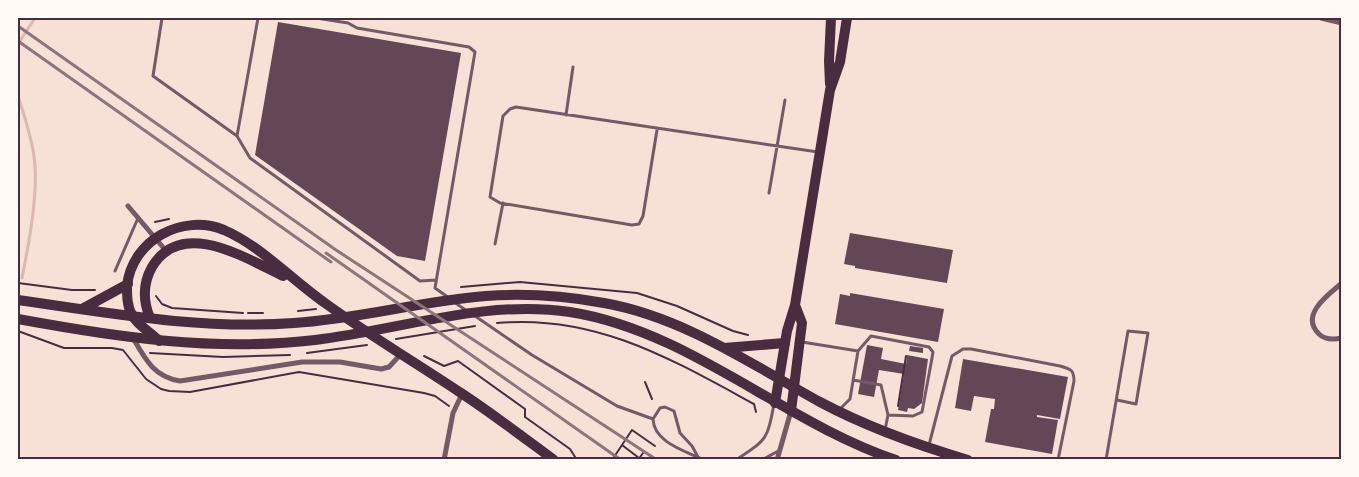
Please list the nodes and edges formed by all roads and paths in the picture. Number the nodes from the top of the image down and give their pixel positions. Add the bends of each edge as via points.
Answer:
1 (162, 18) edge
2 (258, 18) edge
3 (316, 18) edge
4 (831, 18) edge
5 (847, 18) edge
6 (1321, 18) edge
7 (1342, 23) edge
8 (573, 67) dead end
9 (830, 90) junction
10 (785, 100) dead end
11 (566, 115) junction
12 (658, 130) junction
13 (237, 136) junction
14 (777, 146) junction
15 (820, 152) junction
16 (769, 193) dead end
17 (502, 203) junction
18 (128, 206) dead end
19 (138, 218) junction
20 (156, 238) junction
21 (495, 244) dead end
22 (167, 252) junction
23 (115, 271) dead end
24 (437, 280) junction
25 (295, 281) junction
26 (18, 283) edge
27 (1342, 283) edge
28 (128, 284) junction
29 (100, 289) dead end
30 (155, 291) dead end
31 (18, 300) edge
32 (795, 305) junction
33 (82, 309) junction
34 (315, 310) dead end
35 (294, 312) dead end
36 (264, 313) dead end
37 (132, 316) junction
38 (150, 318) junction
39 (18, 319) edge
40 (492, 324) dead end
41 (480, 325) dead end
42 (132, 338) junction
43 (1342, 338) edge
44 (395, 340) dead end
45 (160, 341) junction
46 (800, 342) junction
47 (785, 343) junction
48 (370, 344) dead end
49 (362, 346) dead end
50 (724, 348) junction
51 (858, 351) junction
52 (400, 355) junction
53 (906, 356) dead end
54 (779, 378) junction
55 (853, 380) junction
56 (645, 382) dead end
57 (795, 387) junction
58 (462, 394) junction
59 (652, 399) dead end
60 (1116, 400) junction
61 (758, 402) dead end
62 (775, 403) junction
63 (898, 406) dead end
64 (755, 407) junction
65 (791, 411) junction
66 (839, 411) junction
67 (756, 412) dead end
68 (888, 415) junction
69 (653, 419) junction
70 (885, 432) junction
71 (622, 445) junction
72 (655, 446) dead end
73 (928, 448) junction
74 (780, 450) junction
75 (643, 453) dead end
76 (698, 457) junction
77 (639, 459) edge
78 (444, 460) edge
79 (554, 460) edge
80 (612, 460) edge
81 (704, 460) edge
82 (736, 460) edge
83 (762, 460) edge
84 (777, 460) edge
85 (896, 460) edge
86 (968, 460) edge
87 (1058, 460) edge
88 (1106, 460) edge

1 - 13 lane via 152,76
2 - 13 lane
3 - 24 lane via 469,47 475,52
4 - 9 main road
5 - 9 main road via 840,62
6 - 7 street
8 - 11 lane
9 - 15 main road
10 - 14 lane
11 - 12 lane
11 - 17 lane via 516,107 505,112 490,194 495,201
12 - 14 lane
12 - 17 lane via 640,224
13 - 24 lane via 250,158 420,281
14 - 15 lane
14 - 16 lane
15 - 32 main road
17 - 21 lane
18 - 19 street
19 - 20 street
19 - 23 lane
20 - 22 street
20 - 25 main road via 167,230 187,225 223,230 270,260
20 - 28 main road via 137,257
22 - 25 main road via 182,244 206,244
22 - 38 main road via 155,262 146,282 145,302
24 - 69 lane via 435,288 568,378 622,409
25 - 52 main road
26 - 29 path via 72,290
27 - 43 street via 1319,304 1312,318 1315,329 1322,336 1333,340
28 - 33 main road
28 - 37 main road
30 - 36 path via 160,302 172,308
31 - 33 main road
32 - 46 main road via 802,323
32 - 47 main road
33 - 37 main road
34 - 35 path
37 - 38 main road
37 - 45 main road
38 - 50 main road via 235,325 295,323 468,298 535,294 608,303 657,317
39 - 42 main road
40 - 64 path via 529,322 576,327 633,342
41 - 44 path
42 - 45 main road
42 - 52 street via 153,370 166,378 180,381 293,363 340,362 381,369 389,367
45 - 62 main road via 246,345 350,335 487,311 548,310 608,320 676,348
46 - 51 lane
46 - 57 main road
47 - 50 main road
47 - 54 main road
48 - 49 path
50 - 54 main road
51 - 55 lane
51 - 68 lane via 871,336 923,344 933,352 922,412 913,416
52 - 58 main road
53 - 63 path
54 - 57 main road
54 - 62 main road
55 - 66 lane via 850,399
55 - 68 lane via 881,385
56 - 59 path
57 - 65 main road
57 - 66 main road
58 - 78 street via 453,413
58 - 79 main road
60 - 60 lane via 1128,331 1148,334 1136,404
60 - 88 lane
61 - 64 path
62 - 65 main road
62 - 82 lane via 763,441
64 - 67 path
65 - 74 street
65 - 85 main road via 859,446
66 - 70 main road
68 - 70 lane
69 - 76 lane via 661,436 686,454
69 - 76 lane via 660,408 674,411 680,433
70 - 73 main road
71 - 72 path via 632,430
71 - 77 path
71 - 80 path
73 - 86 main road
73 - 87 lane via 952,356 963,349 972,349 1060,366 1074,372
74 - 83 lane
74 - 84 street
75 - 77 path
76 - 81 lane

